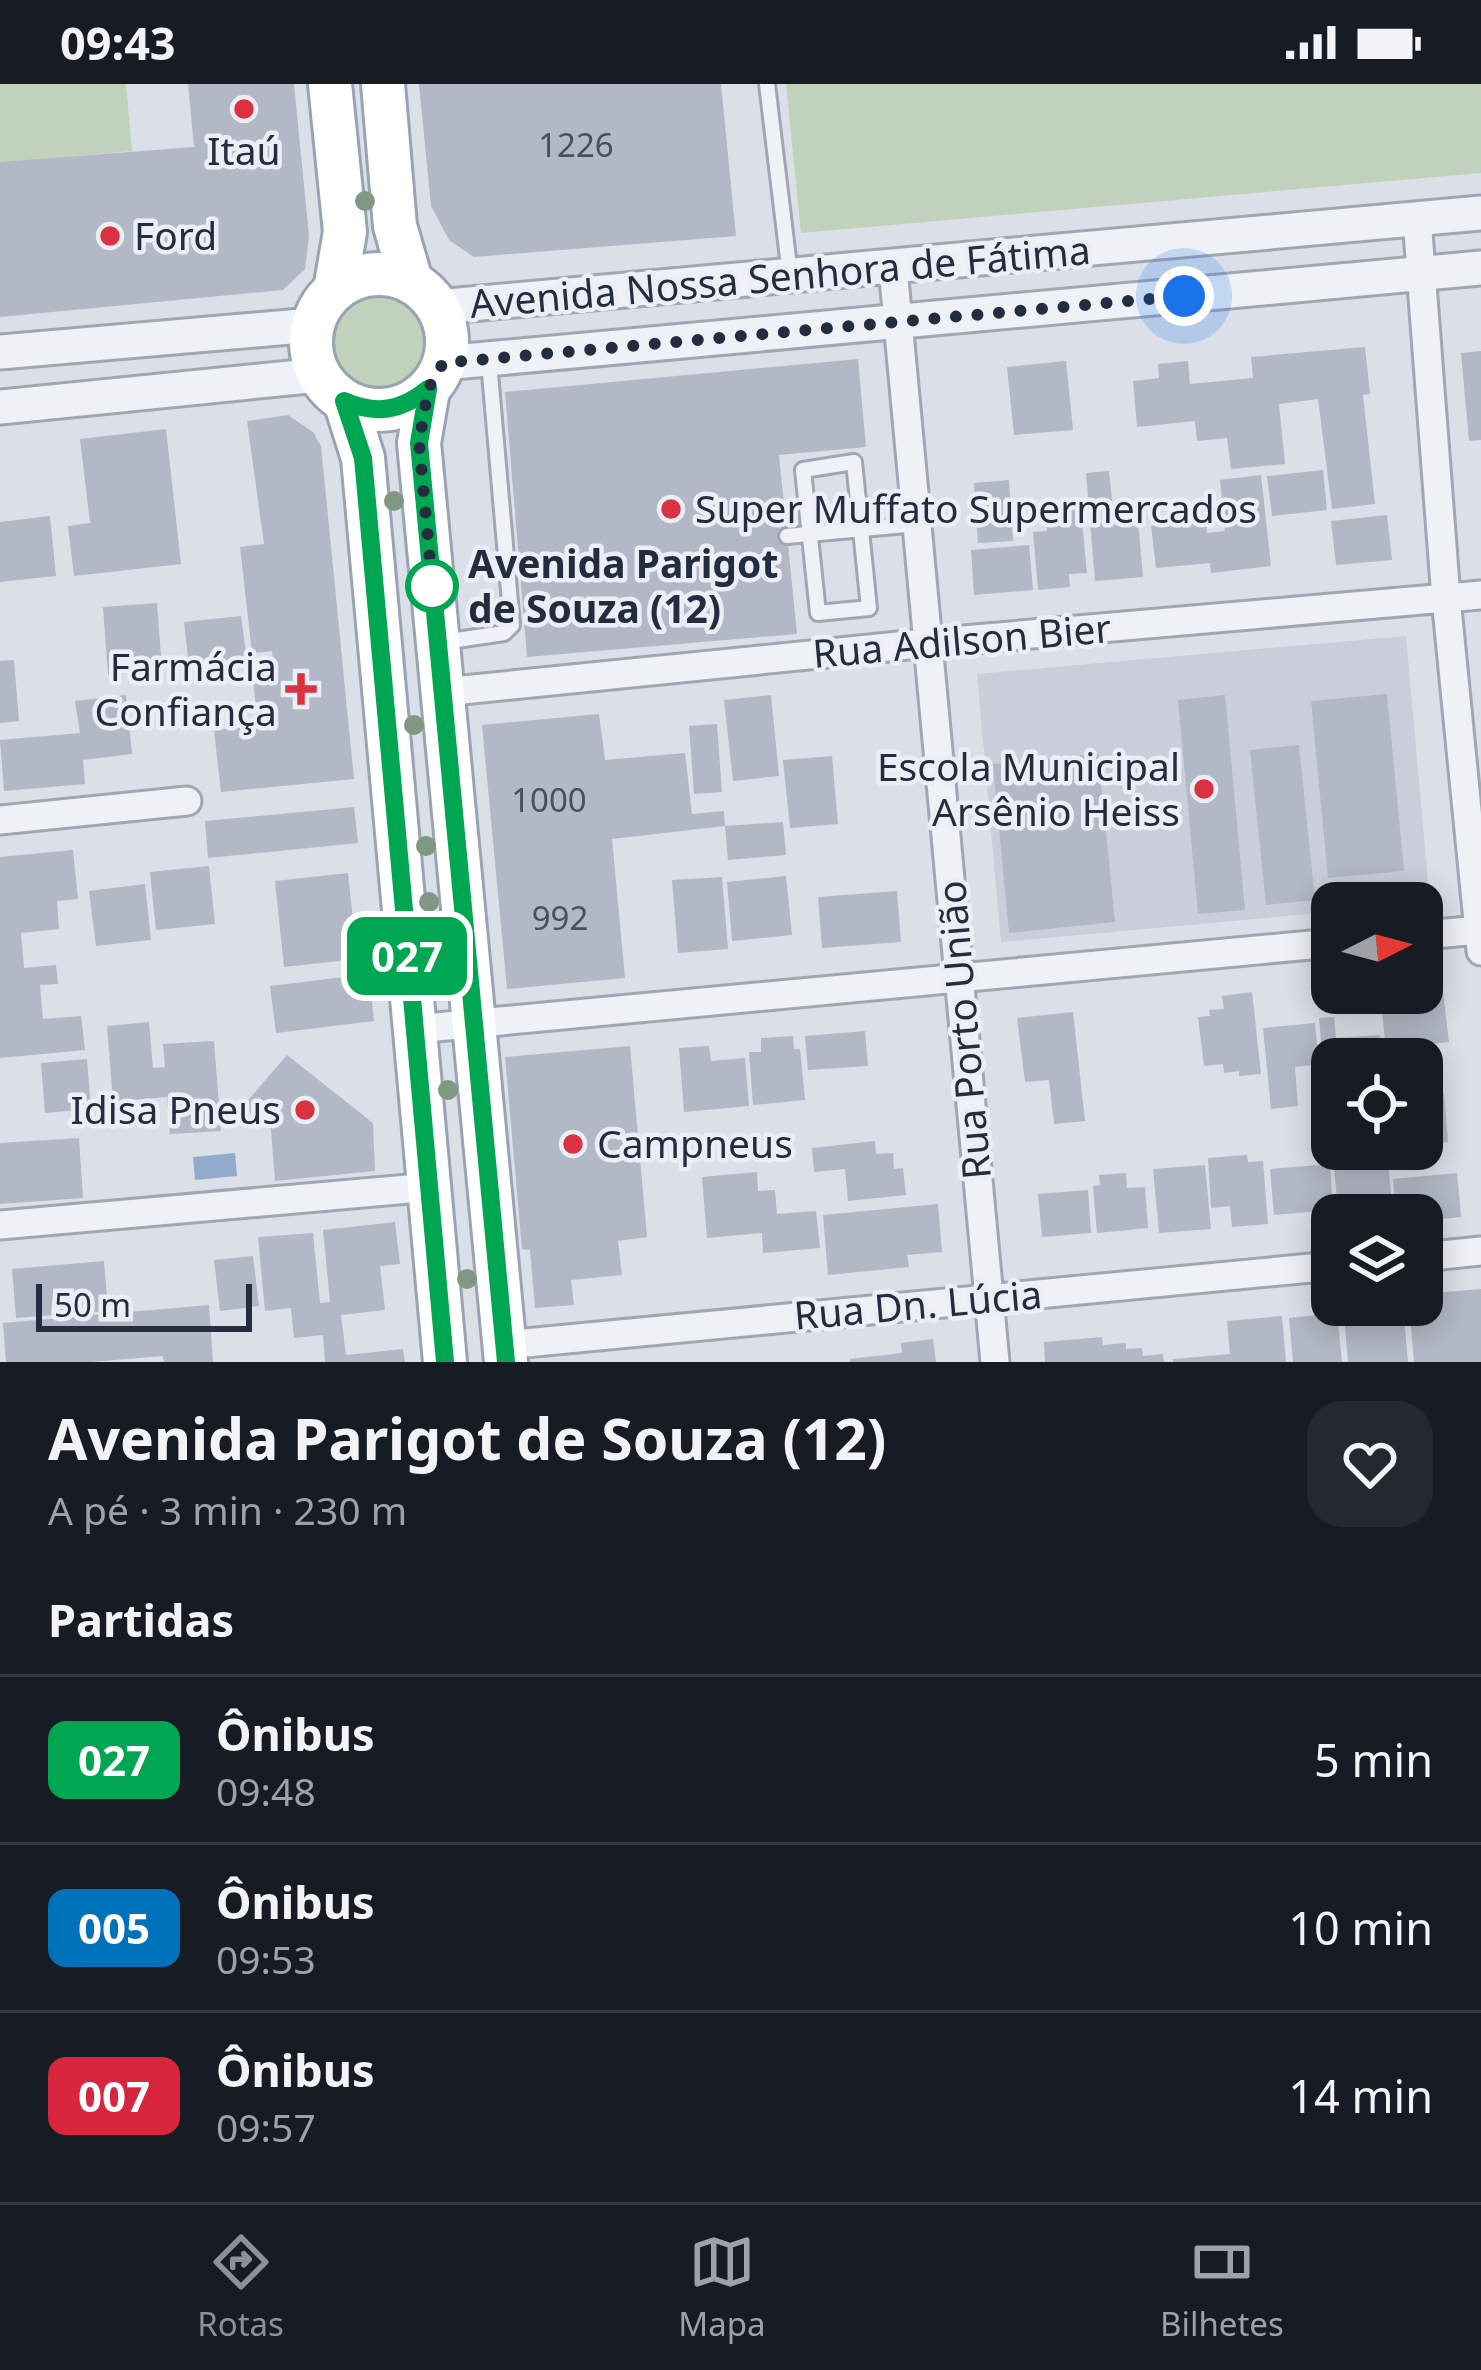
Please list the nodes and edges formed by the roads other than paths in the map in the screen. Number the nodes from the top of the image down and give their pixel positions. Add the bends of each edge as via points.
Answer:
1 (330, 84) edge
2 (383, 84) edge
3 (767, 84) edge
4 (1481, 213) edge
5 (1417, 219) junction
6 (893, 268) junction
7 (1481, 268) edge
8 (1422, 274) junction
9 (790, 276) junction
10 (424, 294) junction
11 (324, 307) junction
12 (898, 322) junction
13 (0, 352) edge
14 (489, 359) junction
15 (436, 376) junction
16 (332, 388) junction
17 (0, 407) edge
18 (917, 524) junction
19 (861, 529) junction
20 (809, 534) junction
21 (787, 536) dead end
22 (1481, 595) edge
23 (1446, 598) junction
24 (438, 643) junction
25 (928, 643) junction
26 (442, 692) junction
27 (188, 801) dead end
28 (0, 820) edge
29 (1443, 936) edge
30 (1480, 937) edge
31 (1311, 946) edge
32 (959, 977) junction
33 (474, 1022) junction
34 (415, 1029) junction
35 (430, 1187) junction
36 (0, 1225) edge
37 (1481, 1251) edge
38 (1443, 1255) edge
39 (1311, 1268) edge
40 (989, 1298) junction
41 (505, 1353) edge
42 (445, 1362) edge
43 (995, 1362) edge

1 - 11 main road via 345,232
2 - 10 main road via 394,226
3 - 9 lane
4 - 5 street, Avenida Nossa Senhora de Fátima
5 - 6 street, Avenida Nossa Senhora de Fátima
5 - 8 street
6 - 9 street, Avenida Nossa Senhora de Fátima
6 - 12 street, Rua Porto União
7 - 8 street, Avenida Nossa Senhora de Fátima
8 - 12 street, Avenida Nossa Senhora de Fátima
8 - 23 street
9 - 10 street, Avenida Nossa Senhora de Fátima
10 - 11 main road via 382,274 365,275
10 - 15 main road via 447,342
11 - 13 street
11 - 16 main road via 313,358
12 - 14 street, Avenida Nossa Senhora de Fátima
12 - 18 street, Rua Porto União
14 - 15 street, Avenida Nossa Senhora de Fátima
14 - 24 lane via 512,625
15 - 16 main road via 395,409 376,411
15 - 24 main road via 419,443
16 - 17 street
16 - 34 main road via 363,458
18 - 19 lane
18 - 25 street, Rua Porto União
19 - 20 lane
19 - 20 lane via 854,462 802,470
19 - 20 lane via 869,608 818,613
20 - 21 lane
22 - 23 street, Rua Adilson Bier
23 - 25 street, Rua Adilson Bier
23 - 30 street
24 - 26 main road
25 - 26 street, Rua Adilson Bier
25 - 32 street, Rua Porto União
26 - 33 main road
27 - 28 street
29 - 30 street
31 - 32 street
32 - 33 street
32 - 40 street, Rua Porto União
33 - 34 street
33 - 41 main road
34 - 35 main road
35 - 36 street
35 - 42 main road
37 - 38 street
39 - 40 street, Rua Dn. Lúcia
40 - 41 street, Rua Dn. Lúcia
40 - 43 street, Rua Porto União

